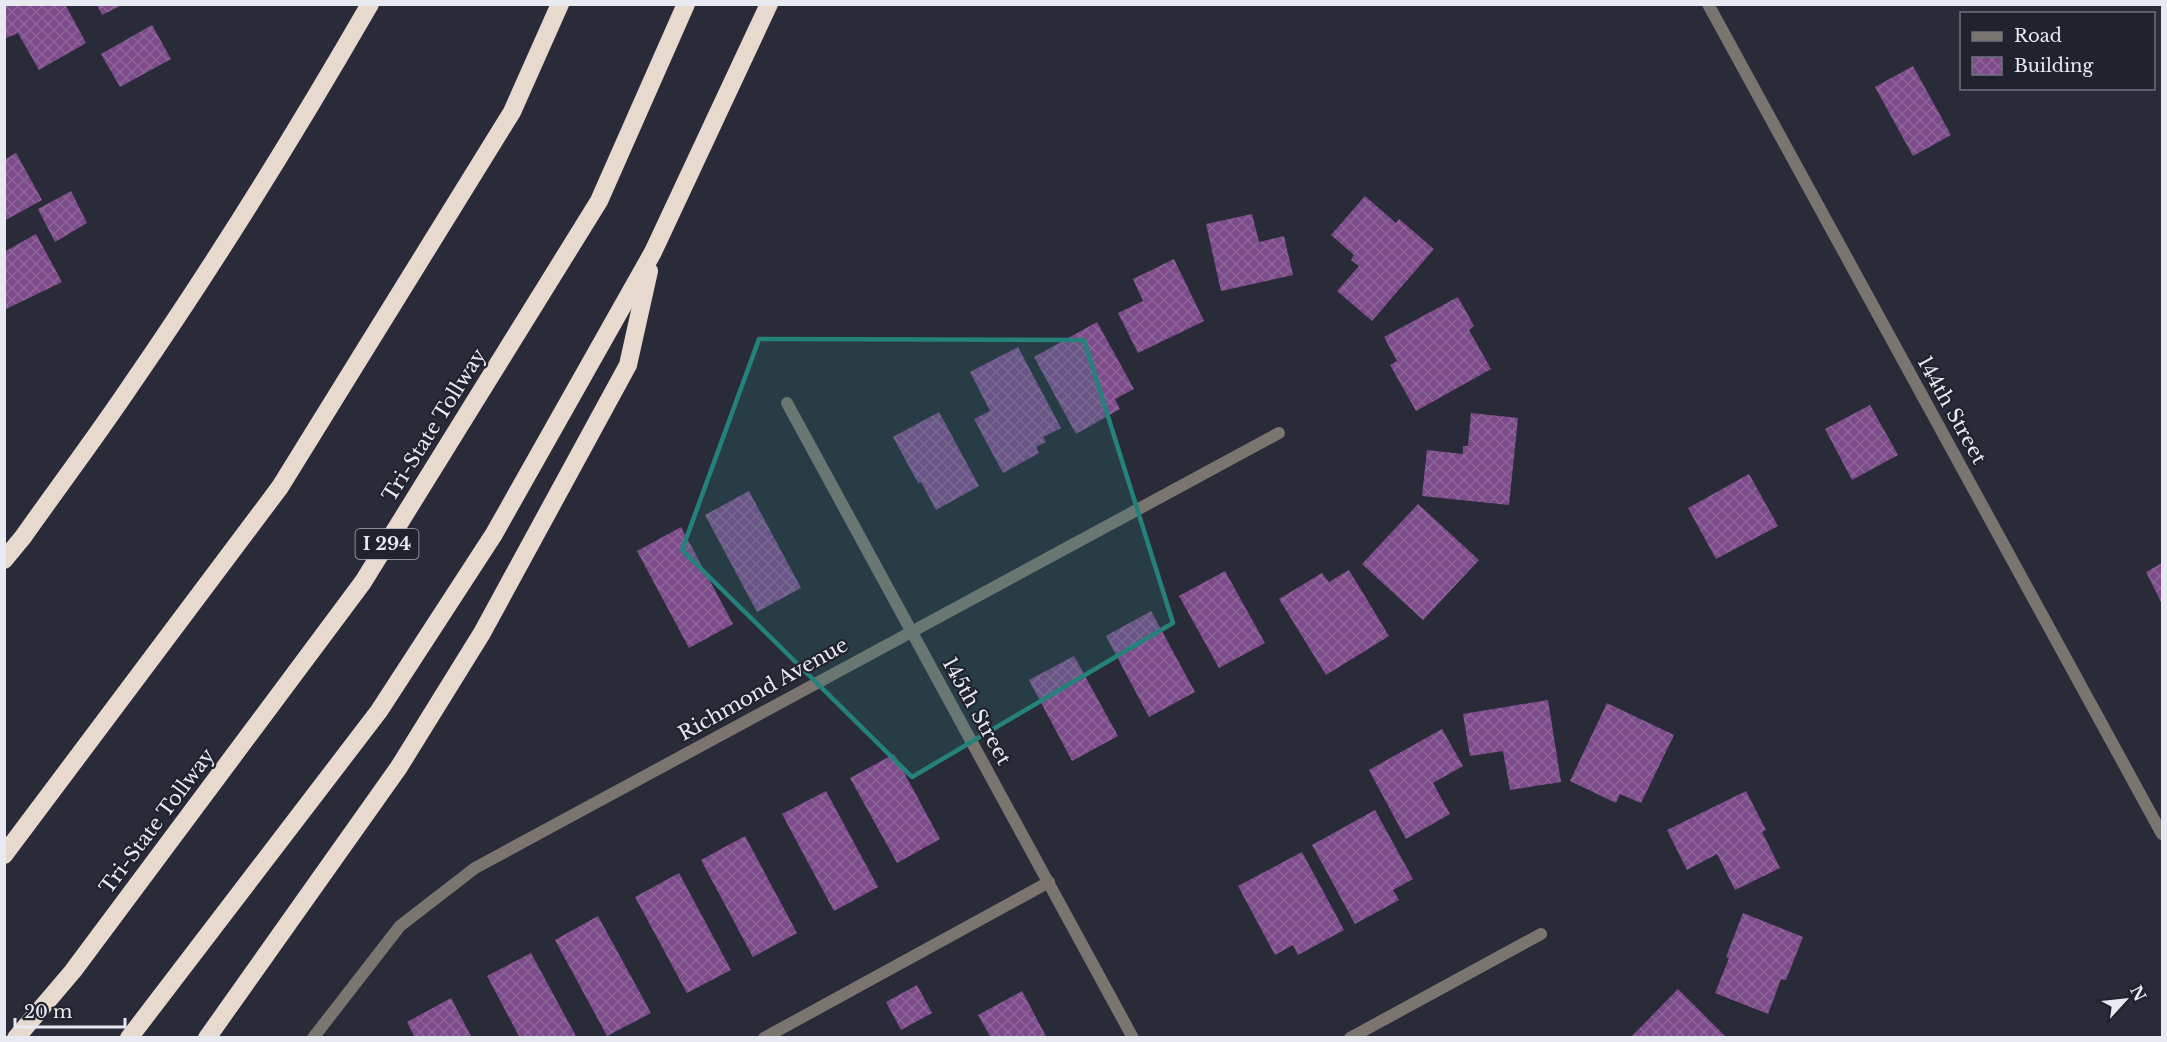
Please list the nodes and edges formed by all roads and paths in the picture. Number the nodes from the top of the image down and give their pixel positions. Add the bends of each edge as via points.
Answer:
1 (370, 4) edge
2 (560, 4) edge
3 (686, 4) edge
4 (769, 4) edge
5 (1708, 4) edge
6 (653, 252) junction
7 (787, 403) dead end
8 (1279, 433) dead end
9 (4, 560) edge
10 (911, 630) junction
11 (2163, 834) edge
12 (4, 855) edge
13 (1048, 882) junction
14 (1541, 934) dead end
15 (16, 1038) edge
16 (129, 1038) edge
17 (207, 1038) edge
18 (313, 1038) edge
19 (764, 1038) edge
20 (1133, 1038) edge
21 (1350, 1038) edge

1 - 9 highway via 132,385
2 - 12 highway via 512,112 280,487
3 - 15 highway, Tri-State Tollway / I 294 via 599,201 363,582 73,970
4 - 6 highway
5 - 11 street, 144th Street
6 - 16 highway via 494,534 379,711
6 - 17 highway via 628,365 482,633 399,767
7 - 10 street, 145th Street
8 - 10 street, Richmond Avenue
10 - 13 street, 145th Street
10 - 18 street, Richmond Avenue via 475,868 400,926
13 - 19 street
13 - 20 street, 145th Street
14 - 21 street

